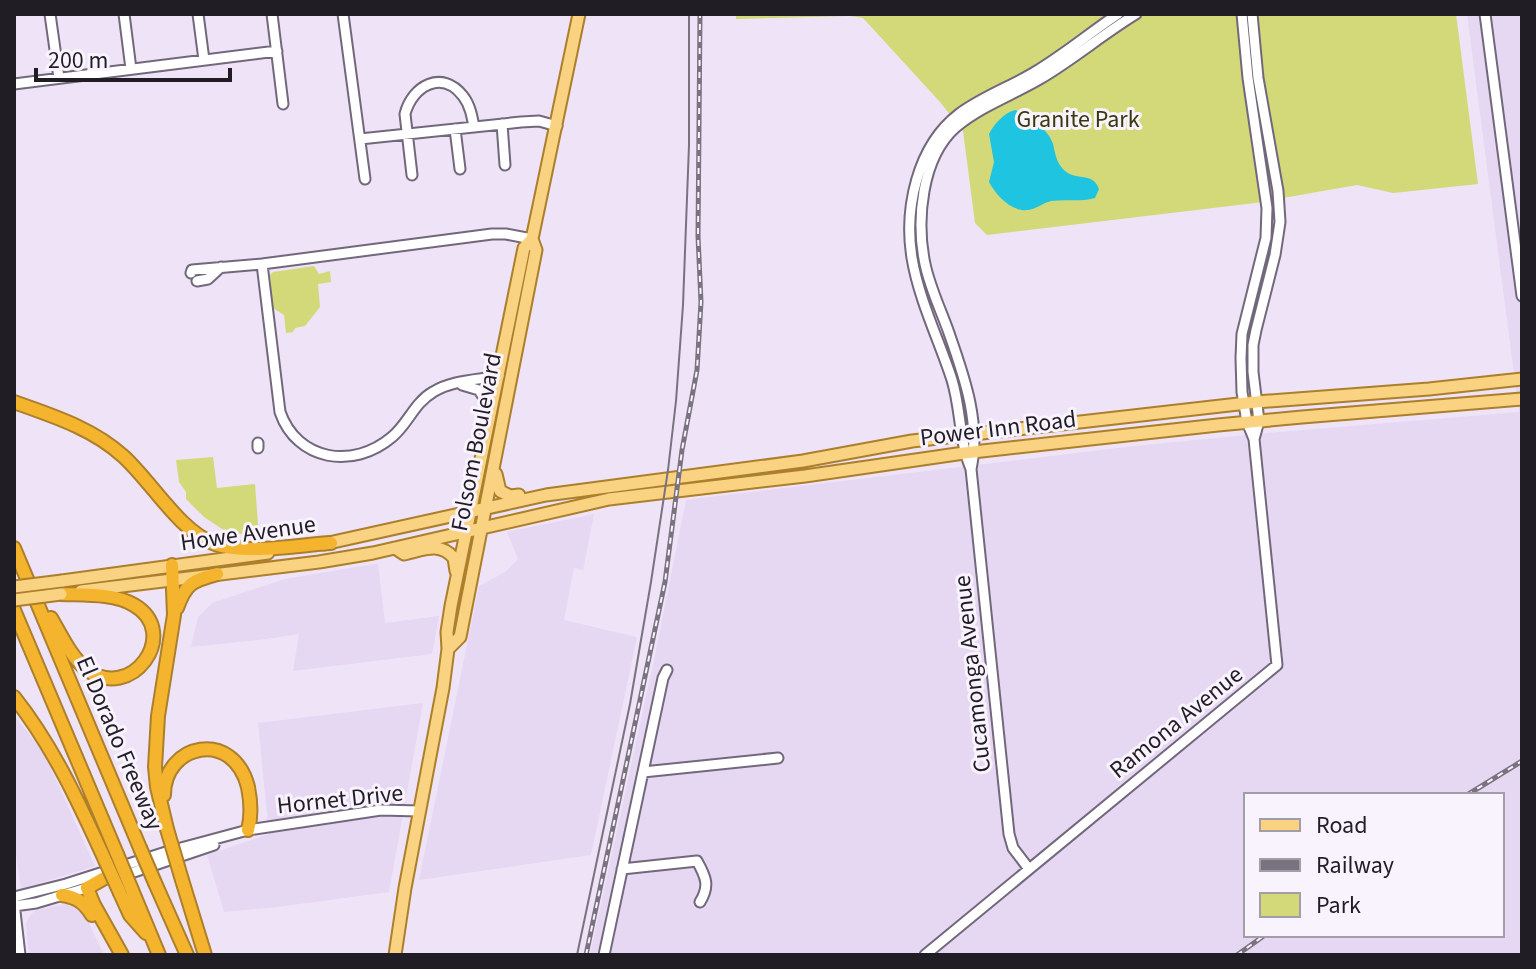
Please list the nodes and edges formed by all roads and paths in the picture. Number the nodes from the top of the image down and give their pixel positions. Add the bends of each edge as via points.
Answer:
1 (50, 14) edge
2 (124, 14) edge
3 (198, 14) edge
4 (272, 14) edge
5 (343, 14) edge
6 (579, 14) edge
7 (1118, 14) edge
8 (1136, 14) edge
9 (1242, 14) edge
10 (1252, 14) edge
11 (1485, 14) edge
12 (277, 51) junction
13 (204, 60) junction
14 (131, 69) junction
15 (59, 78) junction
16 (14, 84) edge
17 (283, 104) dead end
18 (502, 124) junction
19 (557, 126) junction
20 (474, 127) junction
21 (455, 129) junction
22 (408, 134) junction
23 (360, 139) junction
24 (505, 165) dead end
25 (460, 169) dead end
26 (412, 175) dead end
27 (365, 179) dead end
28 (532, 239) junction
29 (262, 264) junction
30 (197, 276) dead end
31 (1522, 296) edge
32 (499, 376) junction
33 (1522, 379) edge
34 (455, 384) junction
35 (1522, 399) edge
36 (14, 402) edge
37 (1250, 403) junction
38 (491, 411) junction
39 (1253, 422) junction
40 (967, 434) junction
41 (969, 453) junction
42 (494, 463) junction
43 (546, 495) junction
44 (486, 508) junction
45 (470, 512) junction
46 (482, 527) junction
47 (467, 531) junction
48 (331, 543) junction
49 (14, 548) edge
50 (395, 548) junction
51 (172, 565) junction
52 (24, 571) junction
53 (217, 574) junction
54 (173, 580) junction
55 (457, 581) junction
56 (14, 587) edge
57 (62, 587) junction
58 (14, 600) edge
59 (14, 610) edge
60 (174, 615) junction
61 (448, 649) junction
62 (667, 670) dead end
63 (14, 697) edge
64 (778, 758) dead end
65 (643, 772) junction
66 (419, 811) junction
67 (166, 824) junction
68 (266, 828) junction
69 (248, 830) junction
70 (111, 862) junction
71 (622, 869) junction
72 (1029, 869) junction
73 (87, 888) junction
74 (62, 895) junction
75 (700, 902) dead end
76 (14, 903) edge
77 (36, 903) junction
78 (110, 934) junction
79 (17, 935) junction
80 (20, 955) edge
81 (122, 955) edge
82 (159, 955) edge
83 (187, 955) edge
84 (205, 955) edge
85 (395, 955) edge
86 (604, 955) edge
87 (925, 955) edge

1 - 15 street
2 - 14 street
3 - 13 street
4 - 12 street
5 - 23 street
6 - 19 main road, Folsom Boulevard
7 - 40 street, Cucamonga Avenue via 1036,72 960,113 938,136 921,167 911,207 912,254
8 - 40 street, Cucamonga Avenue via 1048,74 965,120 934,158 925,188 922,234 929,279 964,378 970,405
9 - 37 street, Ramona Avenue via 1267,208 1263,253 1242,334 1241,375
10 - 37 street, Ramona Avenue via 1280,222 1253,345
11 - 31 street
12 - 13 street
12 - 17 street
13 - 14 street
14 - 15 street
15 - 16 street
18 - 19 street via 539,121
18 - 20 street
18 - 24 street
19 - 28 main road, Folsom Boulevard
20 - 21 street
20 - 22 street via 460,92 437,83 420,88 407,104
21 - 22 street
21 - 25 street
22 - 23 street
22 - 26 street
23 - 27 street
28 - 29 street via 492,234
28 - 32 main road, Folsom Boulevard via 524,248
28 - 42 main road, Folsom Boulevard via 536,250
29 - 30 street via 221,267
29 - 34 street via 280,412 301,444 328,456 367,452 391,438 424,398
32 - 34 street
32 - 38 main road, Folsom Boulevard
33 - 37 main road, Power Inn Road
34 - 38 street via 479,390
35 - 39 main road, Power Inn Road
36 - 48 highway via 107,442 187,526 214,544 240,549
37 - 39 street, Ramona Avenue
37 - 40 main road, Power Inn Road
38 - 45 main road, Folsom Boulevard
39 - 41 main road, Power Inn Road
39 - 72 street, Ramona Avenue via 1277,665
40 - 41 street, Cucamonga Avenue
40 - 43 main road, Power Inn Road
41 - 46 main road, Power Inn Road via 609,499
41 - 72 street, Cucamonga Avenue via 1009,834
42 - 43 main road via 503,494
42 - 44 main road, Folsom Boulevard
43 - 44 main road, Power Inn Road
44 - 45 main road, Howe Avenue
44 - 46 main road, Folsom Boulevard
45 - 47 main road, Folsom Boulevard
45 - 48 main road, Howe Avenue
46 - 47 main road, Howe Avenue
46 - 61 main road, Folsom Boulevard via 460,637
47 - 50 main road, Howe Avenue
47 - 55 main road, Folsom Boulevard
48 - 51 main road, Howe Avenue
49 - 52 highway, El Dorado Freeway
50 - 53 main road, Howe Avenue
50 - 55 main road via 404,554 444,548 454,558
51 - 54 highway
51 - 57 main road, Howe Avenue
52 - 57 highway via 63,639 89,671 101,677 123,676 147,660 152,629 140,609
52 - 83 highway, El Dorado Freeway, bridge
53 - 54 main road, Howe Avenue
53 - 60 highway via 188,585
54 - 57 main road, Howe Avenue
54 - 60 highway
55 - 61 main road, Folsom Boulevard
56 - 57 main road, Howe Avenue, bridge
57 - 58 main road, Howe Avenue, bridge
59 - 70 highway, El Dorado Freeway
60 - 67 highway via 155,745
61 - 66 main road, Folsom Boulevard
62 - 65 street
63 - 70 highway via 47,743
64 - 65 street
65 - 71 street
66 - 68 street, Hornet Drive via 371,811
66 - 85 main road, Folsom Boulevard
67 - 69 highway via 164,784 172,766 183,756 212,748 227,754 245,778 252,817
67 - 84 highway, bridge
68 - 69 street, Hornet Drive
68 - 73 street, Hornet Drive
69 - 70 street, Hornet Drive
70 - 73 highway via 108,876
70 - 76 street, Hornet Drive
70 - 82 highway, El Dorado Freeway, bridge
71 - 75 street via 697,861 707,892
71 - 86 street
72 - 87 street, Ramona Avenue
73 - 74 street, Hornet Drive
73 - 78 highway
74 - 77 street, Hornet Drive
74 - 78 highway via 85,904
76 - 77 street, Hornet Drive
76 - 79 street
77 - 79 street via 25,912
78 - 81 highway
79 - 80 street

